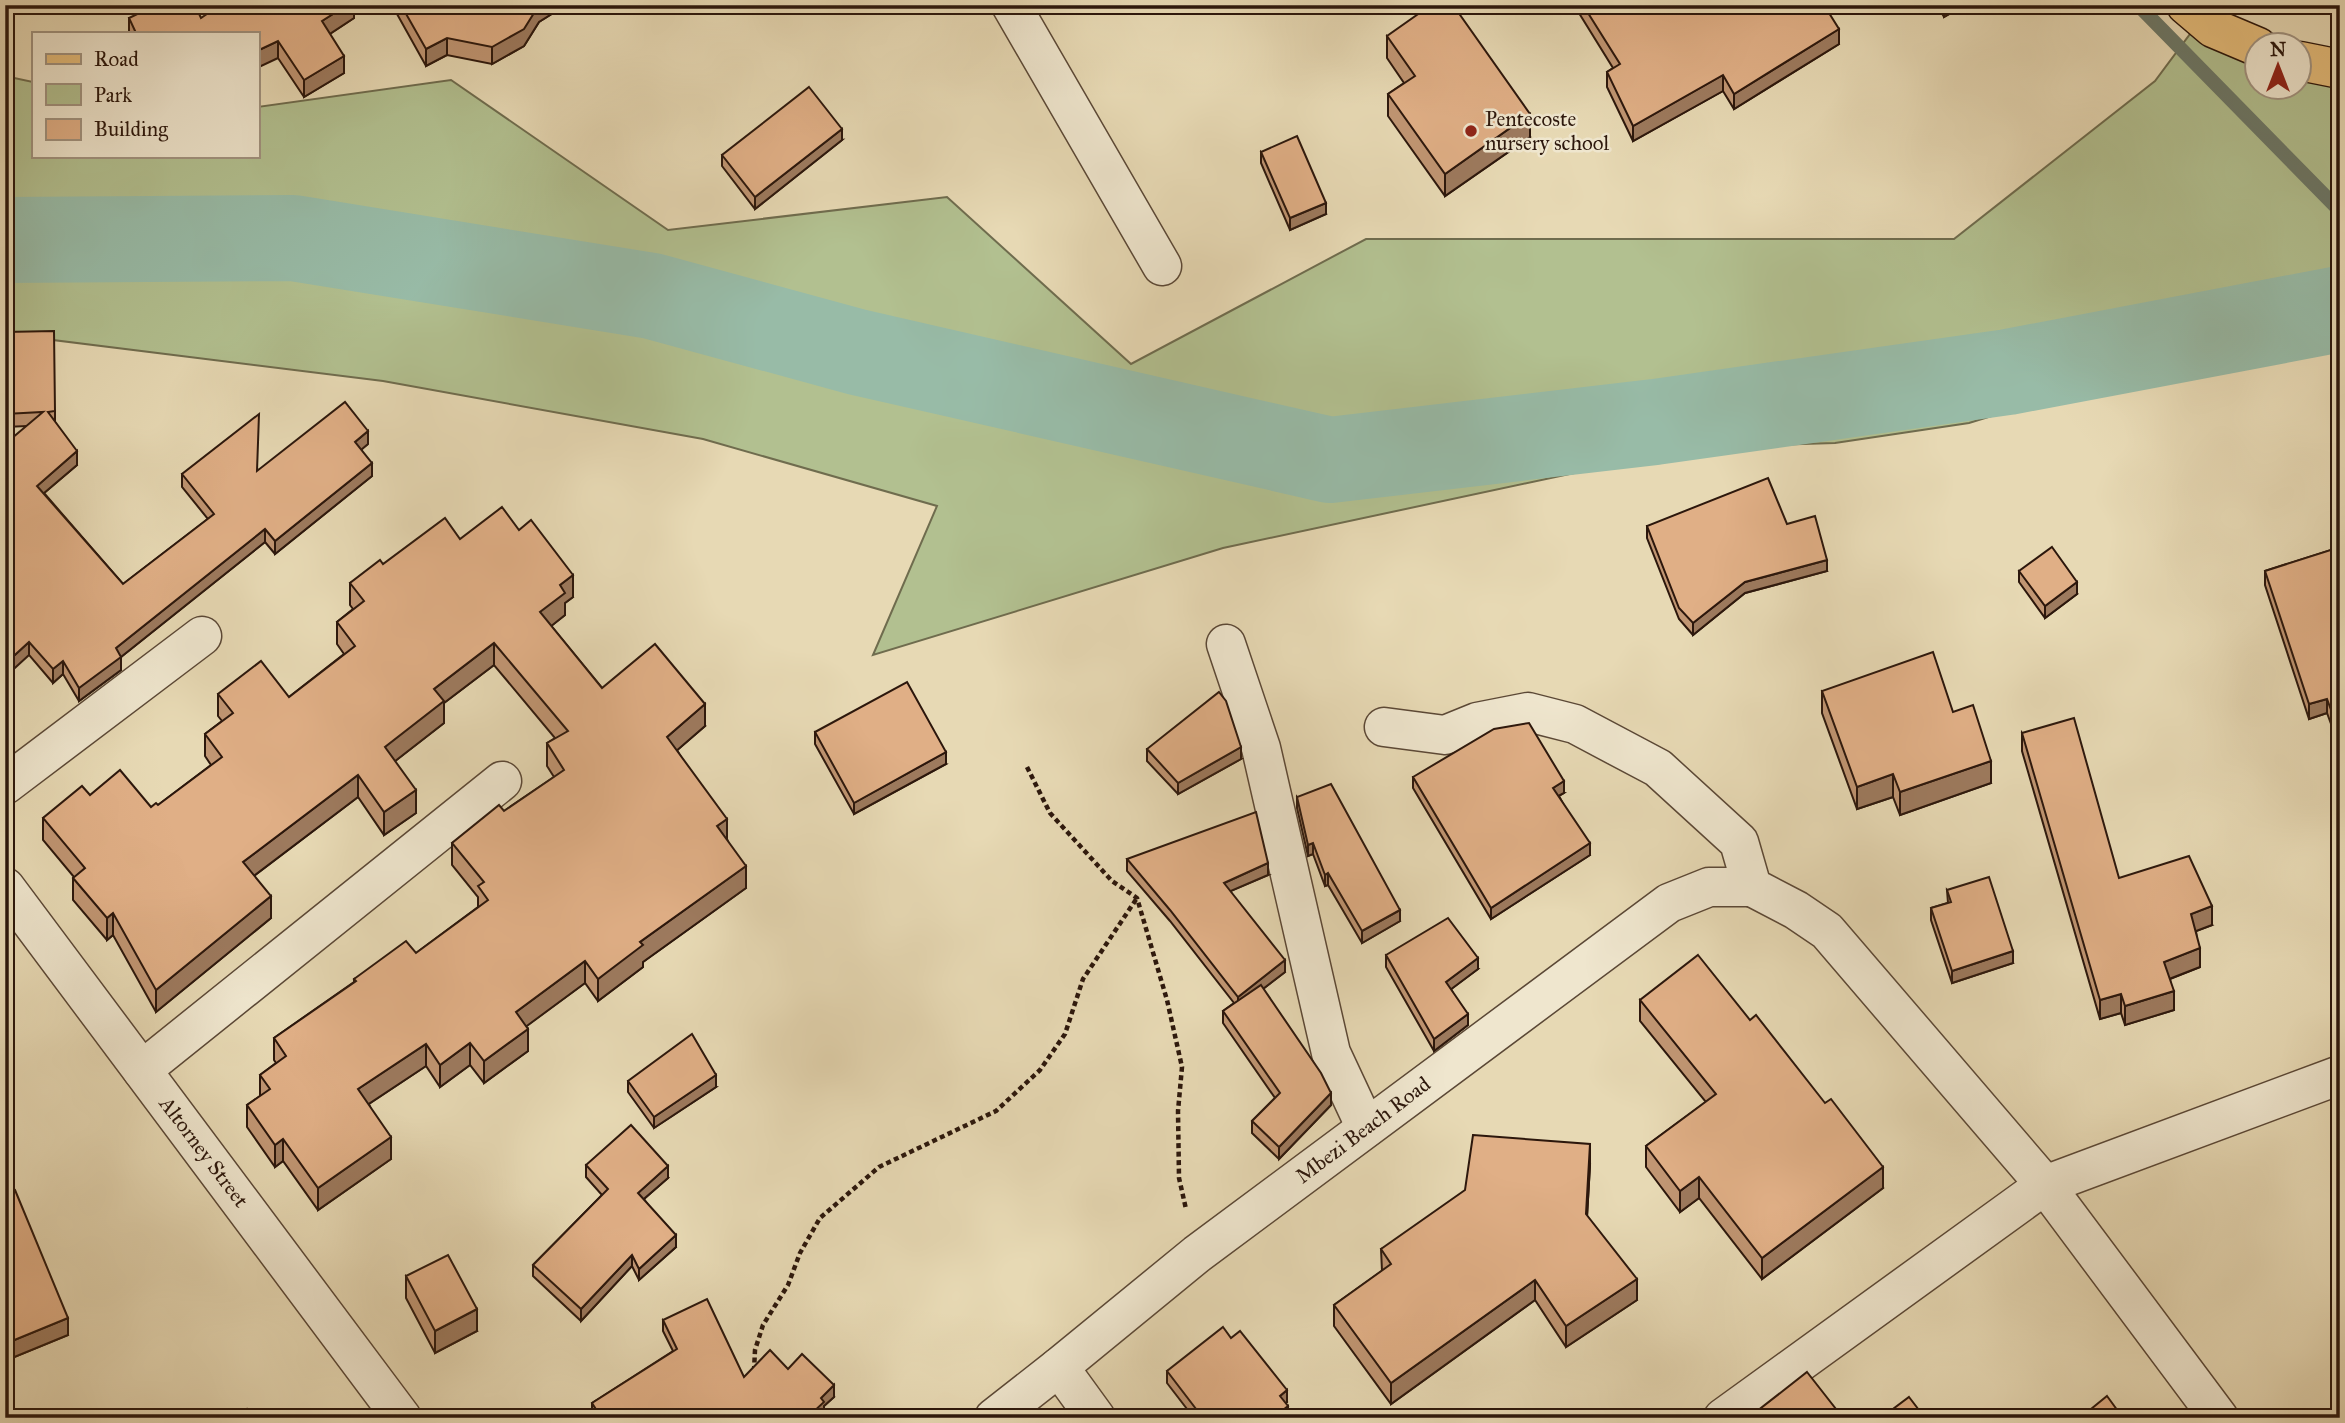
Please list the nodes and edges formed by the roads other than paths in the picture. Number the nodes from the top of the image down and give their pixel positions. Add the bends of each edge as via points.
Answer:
1 (1011, 5) edge
2 (2186, 5) edge
3 (2244, 41) edge
4 (2314, 64) edge
5 (2340, 69) edge
6 (1162, 266) dead end
7 (202, 636) dead end
8 (1226, 644) dead end
9 (1384, 727) dead end
10 (502, 781) dead end
11 (5, 785) edge
12 (5, 887) edge
13 (1752, 887) junction
14 (142, 1070) junction
15 (2340, 1075) edge
16 (1366, 1128) junction
17 (2045, 1185) junction
18 (1059, 1367) junction
19 (402, 1418) edge
20 (994, 1418) edge
21 (1096, 1418) edge
22 (1723, 1418) edge
23 (2219, 1418) edge

1 - 6 street
2 - 3 main road via 2213,28
4 - 5 main road
7 - 11 street
8 - 16 street via 1261,748 1331,1053
9 - 13 street via 1446,735 1477,722 1528,712 1575,724 1658,768 1739,842
10 - 14 street
12 - 14 street, Altorney Street
13 - 16 street, Mbezi Beach Road via 1709,887 1670,903
13 - 17 street via 1827,931
14 - 19 street, Altorney Street
15 - 17 street
16 - 18 street, Mbezi Beach Road via 1197,1254
17 - 22 street
17 - 23 street
18 - 20 street, Mbezi Beach Road
18 - 21 street

